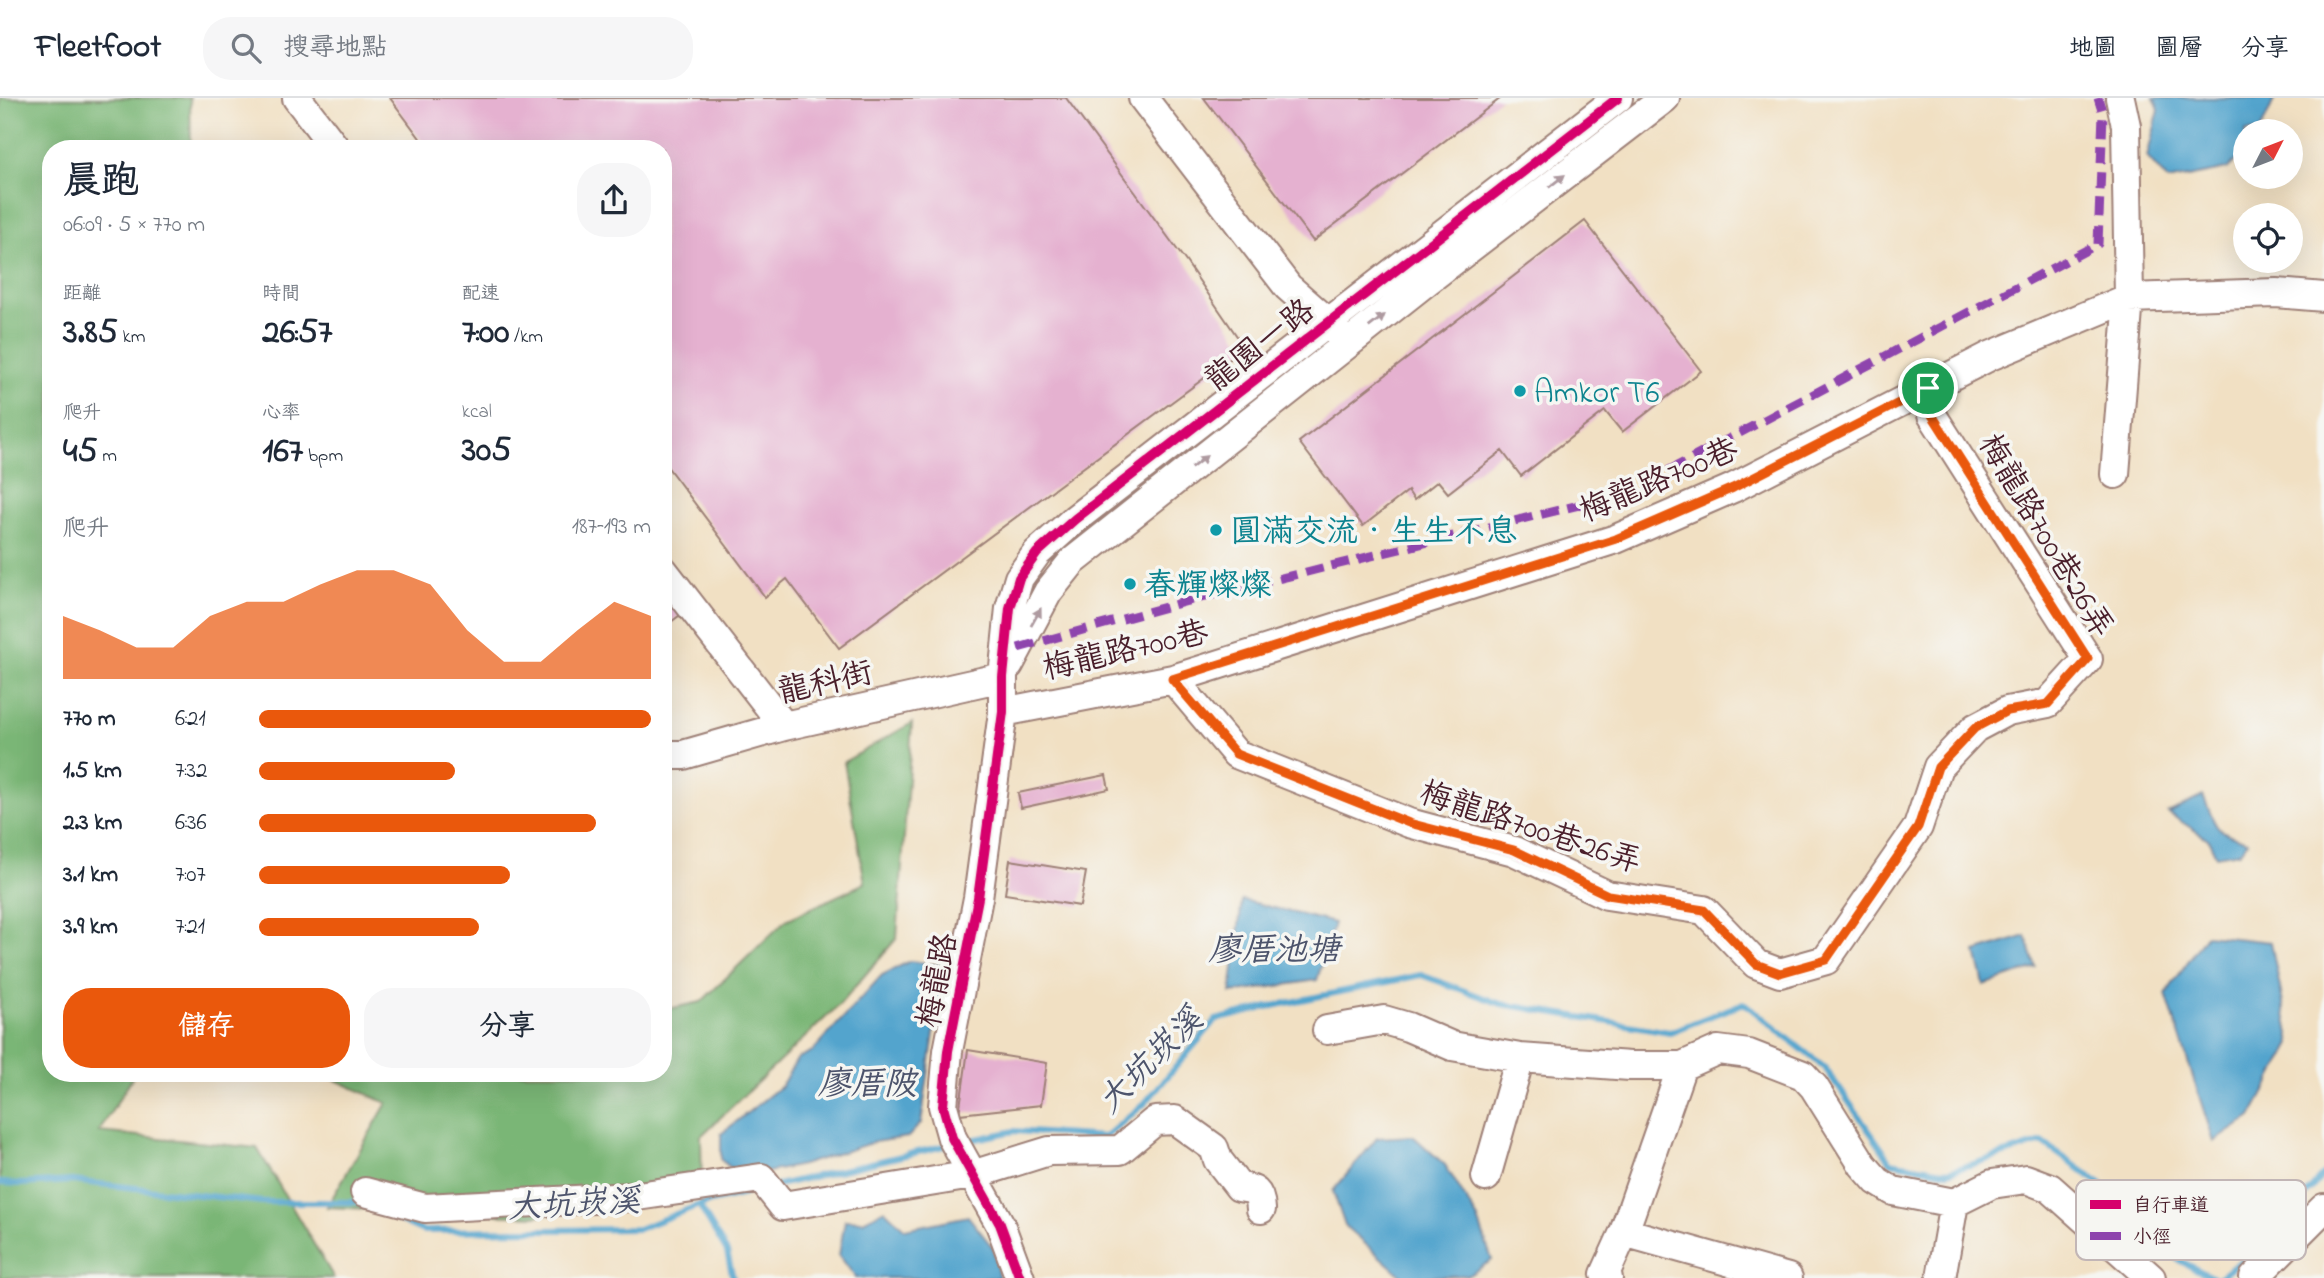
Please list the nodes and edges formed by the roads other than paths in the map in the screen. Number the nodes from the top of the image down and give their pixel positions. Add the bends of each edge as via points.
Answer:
1 (297, 98) edge
2 (1143, 98) edge
3 (1618, 98) edge
4 (1665, 98) edge
5 (2120, 98) edge
6 (329, 140) edge
7 (2324, 297) edge
8 (2129, 298) junction
9 (1329, 323) junction
10 (1347, 345) junction
11 (1928, 388) junction
12 (2115, 474) dead end
13 (672, 582) edge
14 (1003, 677) junction
15 (1172, 679) junction
16 (1003, 712) junction
17 (784, 726) junction
18 (672, 755) edge
19 (1327, 1030) dead end
20 (1520, 1058) junction
21 (1682, 1066) junction
22 (962, 1156) junction
23 (1486, 1177) dead end
24 (365, 1192) dead end
25 (1954, 1203) junction
26 (2324, 1208) edge
27 (1261, 1209) dead end
28 (2076, 1211) edge
29 (2306, 1226) edge
30 (1624, 1232) junction
31 (2131, 1260) edge
32 (2272, 1260) edge
33 (1020, 1278) edge
34 (1608, 1278) edge
35 (1788, 1278) edge
36 (1941, 1278) edge
37 (2151, 1278) edge
38 (2254, 1278) edge

1 - 6 street
2 - 9 street via 1288,287
3 - 9 street, 龍園一路
10 -> 4 street, 龍園一路
5 - 8 street via 2126,126
7 - 8 street, 梅龍路700巷 via 2276,293
8 - 11 street, 梅龍路700巷 via 1990,356
8 - 12 street
9 - 10 street
9 - 14 street, 龍園一路 via 1037,553 1019,578 1010,608
14 -> 10 street, 龍園一路 via 1048,592 1072,562
11 - 15 street, 梅龍路700巷 via 1733,488 1616,539
11 - 15 street, 梅龍路700巷26弄 via 1932,415 2088,659 2048,704 2007,711 1975,728 1938,767 1918,827 1826,960 1780,973 1756,964 1704,910 1608,895 1514,850 1409,823 1236,754
13 - 17 street
14 - 16 street, 梅龍路
14 - 17 street, 龍科街
15 - 16 street, 梅龍路700巷
16 - 22 street, 梅龍路 via 978,898 948,1051 943,1106
17 - 18 street, 龍科街
19 - 20 street via 1384,1020 1452,1046
20 - 21 street
20 - 23 street
21 - 25 street via 1717,1050 1749,1054 1803,1075 1877,1181 1893,1191
21 - 30 street
22 - 24 street via 783,1206 761,1178 631,1197 425,1208
22 - 27 street via 1120,1150 1155,1121 1175,1120 1214,1148 1239,1187 1260,1195
22 - 33 street, 梅龍路 via 1000,1224
25 - 28 street via 1992,1184 2026,1179 2050,1188
25 - 36 street
26 - 29 street
30 - 34 street via 1605,1274
30 - 35 street
31 - 37 street
32 - 38 street

